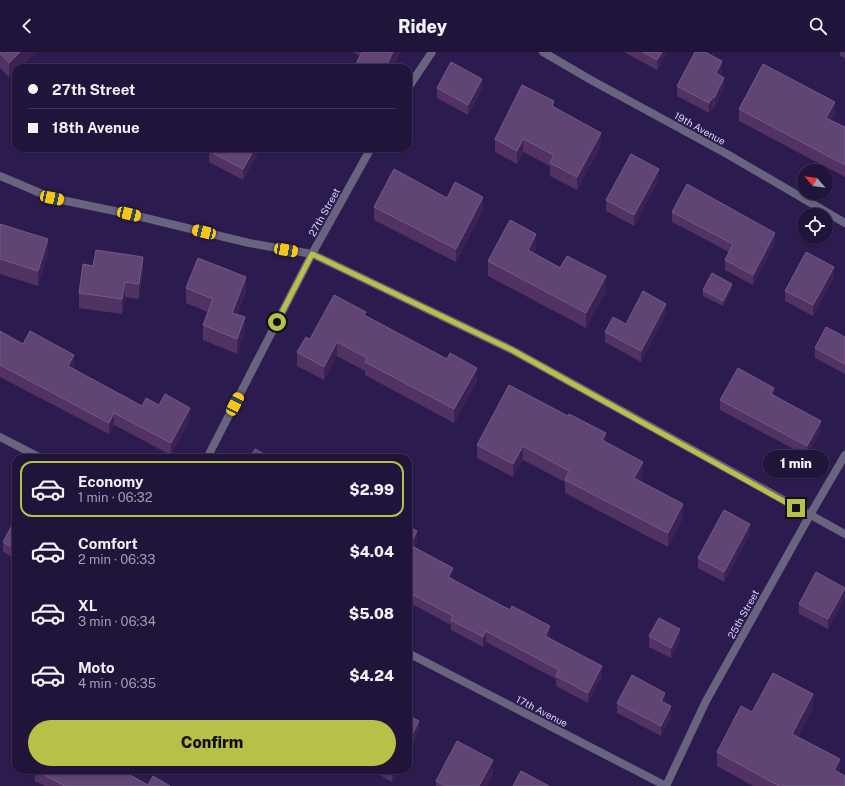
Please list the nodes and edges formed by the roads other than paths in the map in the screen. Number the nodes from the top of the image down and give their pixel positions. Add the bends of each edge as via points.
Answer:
1 (432, 52) edge
2 (543, 52) edge
3 (412, 82) edge
4 (369, 152) edge
5 (0, 176) edge
6 (845, 223) edge
7 (312, 254) junction
8 (0, 436) edge
9 (34, 454) edge
10 (209, 454) edge
11 (845, 455) edge
12 (810, 515) junction
13 (845, 534) edge
14 (412, 655) edge
15 (666, 786) edge

1 - 3 street
2 - 6 street, 19th Avenue
4 - 7 street, 27th Street
5 - 7 street via 52,198 248,243
7 - 10 street, 27th Street
7 - 12 street via 512,350
8 - 9 street
11 - 12 street, 25th Street
12 - 13 street
12 - 15 street, 25th Street via 706,701
14 - 15 street, 17th Avenue

